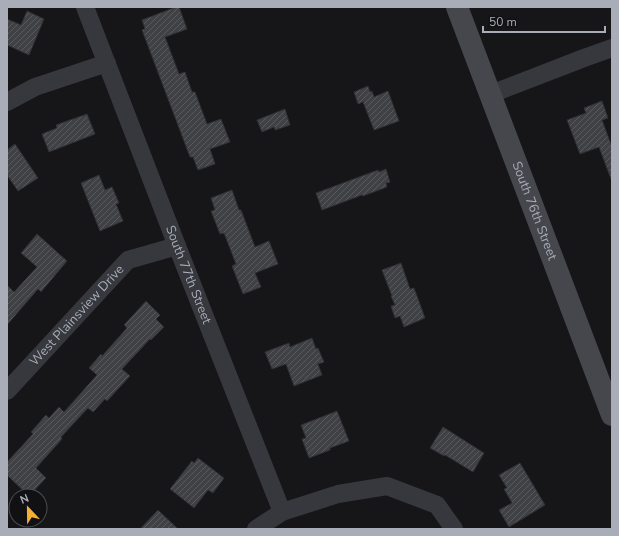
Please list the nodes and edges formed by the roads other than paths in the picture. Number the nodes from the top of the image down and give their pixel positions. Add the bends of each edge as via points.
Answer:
1 (85, 7) edge
2 (457, 7) edge
3 (612, 48) edge
4 (107, 63) junction
5 (491, 94) junction
6 (7, 102) edge
7 (177, 246) junction
8 (7, 391) edge
9 (612, 415) edge
10 (282, 512) junction
11 (256, 529) edge
12 (454, 529) edge

1 - 4 street, South 77th Street
2 - 5 main road, South 76th Street
3 - 5 street
4 - 6 street via 35,87
4 - 7 street, South 77th Street
5 - 9 main road, South 76th Street
7 - 8 street, West Plainsview Drive via 128,260
7 - 10 street, South 77th Street
10 - 11 street
10 - 12 street via 338,494 387,486 437,505

